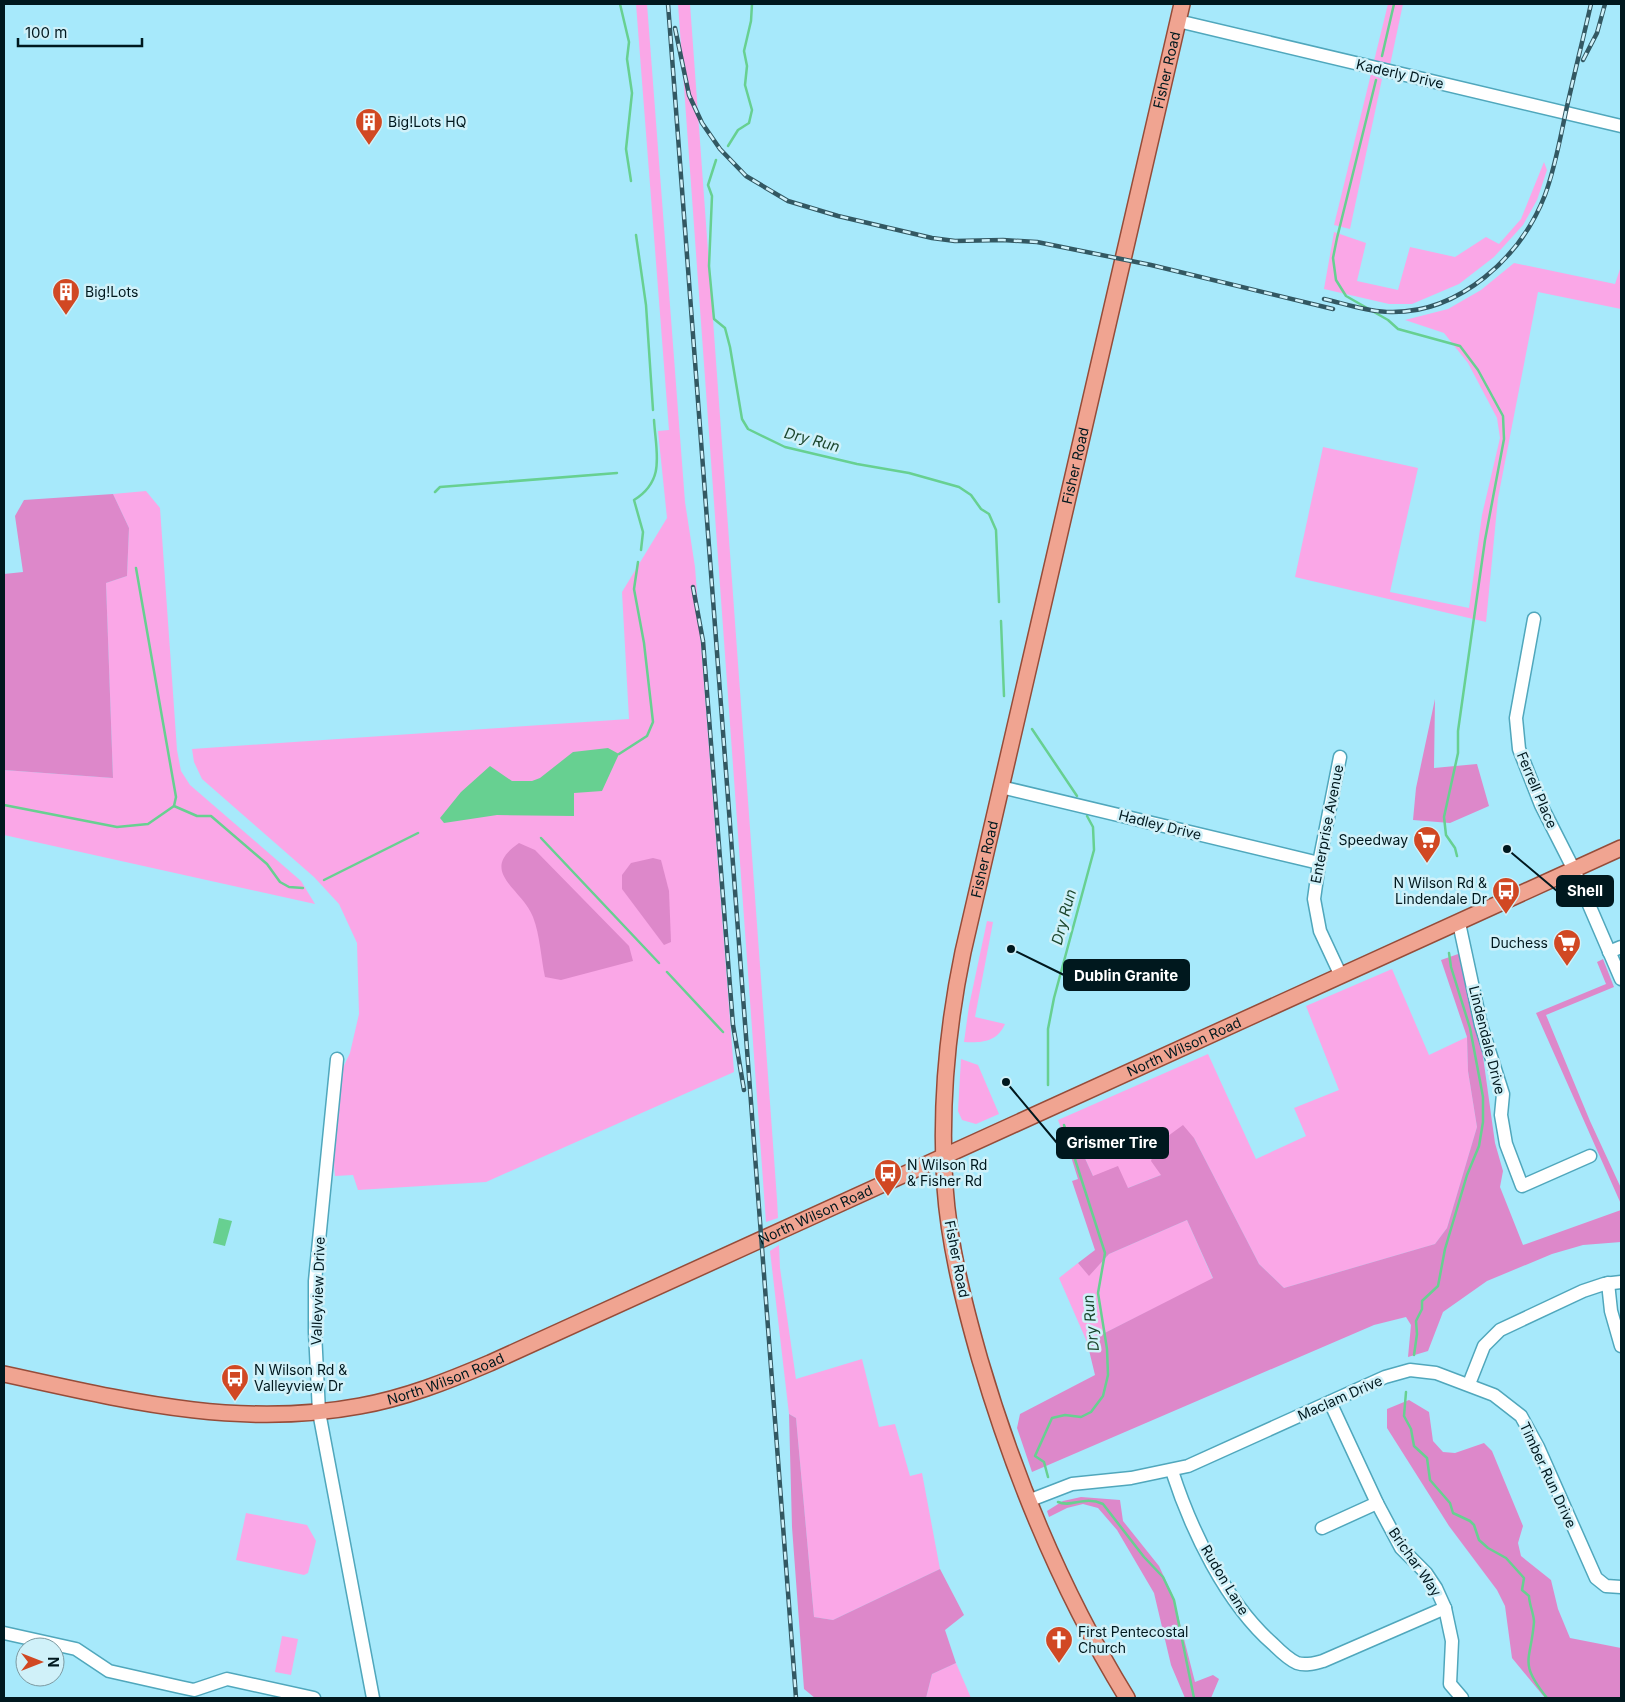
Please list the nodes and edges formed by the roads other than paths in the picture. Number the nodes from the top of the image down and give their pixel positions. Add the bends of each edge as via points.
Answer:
1 (1182, 4) edge
2 (1178, 21) junction
3 (1621, 126) edge
4 (1534, 619) dead end
5 (1340, 758) dead end
6 (1001, 787) junction
7 (1621, 848) edge
8 (1319, 863) junction
9 (1574, 870) junction
10 (1459, 923) junction
11 (1615, 950) edge
12 (1341, 976) junction
13 (1621, 979) edge
14 (337, 1059) dead end
15 (1590, 1156) dead end
16 (944, 1158) junction
17 (1621, 1282) edge
18 (1608, 1283) junction
19 (1621, 1346) edge
20 (4, 1374) edge
21 (1469, 1384) junction
22 (1330, 1402) junction
23 (319, 1412) junction
24 (1172, 1471) junction
25 (1028, 1501) junction
26 (1377, 1503) junction
27 (1322, 1528) dead end
28 (1621, 1587) edge
29 (1445, 1608) junction
30 (4, 1633) edge
31 (314, 1698) edge
32 (373, 1698) edge
33 (1127, 1698) edge
34 (1462, 1698) edge

1 - 2 main road, Fisher Road
2 - 3 street, Kaderly Drive
2 - 6 main road, Fisher Road
4 - 9 street, Ferrell Place via 1516,718 1517,741 1541,805
5 - 8 street, Enterprise Avenue
6 - 8 street, Hadley Drive
6 - 16 main road, Fisher Road via 954,1002 946,1070
7 - 9 main road, North Wilson Road
8 - 12 street, Enterprise Avenue via 1314,890 1316,917
9 - 10 main road, North Wilson Road
9 - 11 street, Ferrell Place
10 - 12 main road, North Wilson Road
10 - 15 street, Lindendale Drive via 1481,1025 1502,1094 1501,1115 1506,1144 1522,1186
11 - 13 street, Ferrell Place
12 - 16 main road, North Wilson Road
14 - 23 street, Valleyview Drive via 315,1281 314,1332
16 - 23 main road, North Wilson Road via 456,1377 375,1402
16 - 25 main road, Fisher Road via 948,1218 970,1324 1002,1432
17 - 18 street
18 - 19 street via 1610,1311
18 - 21 street via 1583,1291 1500,1330 1484,1346
20 - 23 main road, North Wilson Road via 172,1409 249,1415
21 - 22 street, Maclam Drive via 1436,1373 1410,1370 1385,1377
21 - 28 street, Timber Run Drive via 1494,1395 1521,1416 1538,1446 1596,1578 1606,1586
22 - 24 street, Maclam Drive
22 - 26 street, Brichar Way
23 - 32 street, Valleyview Drive
24 - 25 street, Maclam Drive via 1072,1484
24 - 29 street, Rudon Lane via 1188,1516 1242,1613 1256,1630 1298,1663 1323,1661
25 - 33 main road, Fisher Road via 1073,1604
26 - 27 street
26 - 29 street, Brichar Way via 1401,1548 1426,1574
29 - 34 street, Brichar Way via 1452,1641 1450,1684
30 - 31 street via 76,1649 109,1671 194,1690 227,1679

